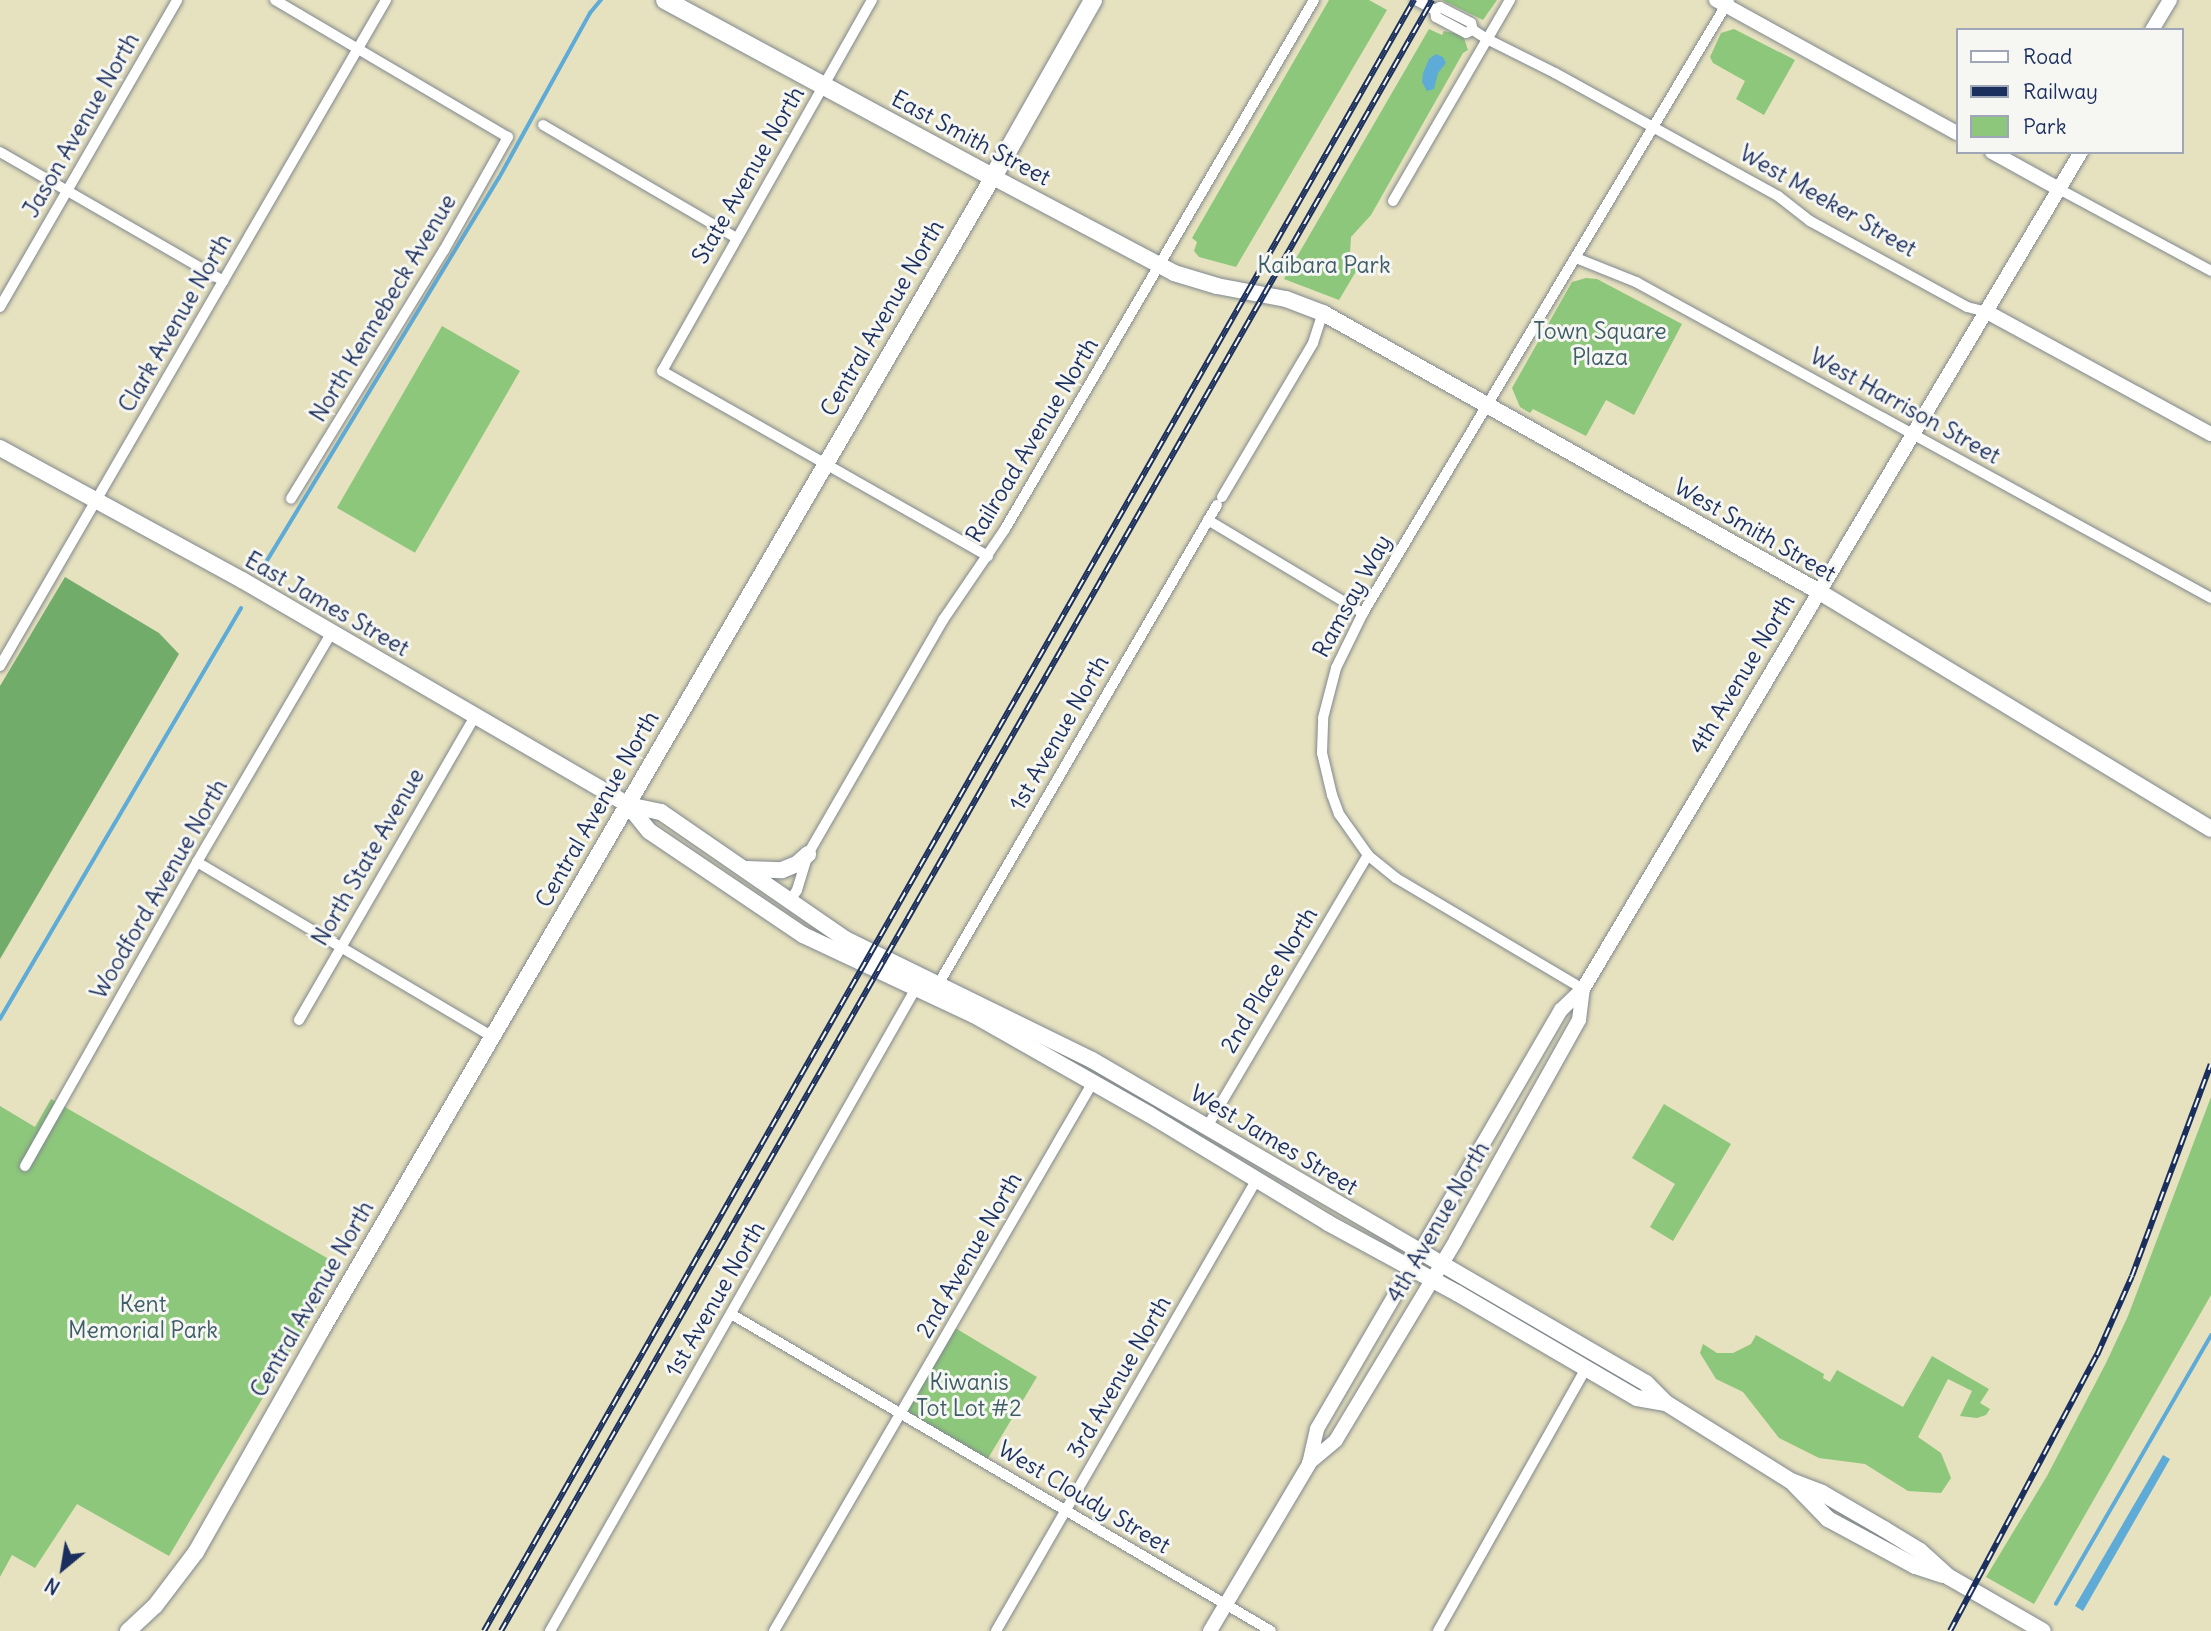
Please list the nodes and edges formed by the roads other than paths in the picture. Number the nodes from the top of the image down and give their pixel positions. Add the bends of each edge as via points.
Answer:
1 (177, 0) edge
2 (275, 0) edge
3 (386, 0) edge
4 (665, 0) edge
5 (872, 0) edge
6 (1093, 0) edge
7 (1314, 0) edge
8 (1416, 0) edge
9 (1510, 0) edge
10 (2170, 0) edge
11 (1723, 2) edge
12 (2153, 28) edge
13 (1487, 39) junction
14 (358, 49) junction
15 (822, 87) junction
16 (543, 125) dead end
17 (1652, 127) junction
18 (1955, 132) edge
19 (0, 152) edge
20 (1996, 154) edge
21 (2080, 154) edge
22 (993, 177) junction
23 (67, 189) junction
24 (2059, 189) junction
25 (1393, 201) dead end
26 (736, 238) junction
27 (1576, 258) junction
28 (1160, 265) junction
29 (2211, 271) edge
30 (223, 281) junction
31 (1265, 296) joint
32 (0, 307) edge
33 (1987, 312) junction
34 (1323, 313) junction
35 (1486, 406) junction
36 (2211, 434) edge
37 (1913, 435) junction
38 (0, 448) edge
39 (824, 464) junction
40 (291, 499) dead end
41 (98, 500) junction
42 (1208, 520) junction
43 (988, 556) junction
44 (1818, 591) junction
45 (2211, 597) edge
46 (1363, 613) junction
47 (331, 634) junction
48 (0, 666) edge
49 (475, 716) junction
50 (628, 805) junction
51 (2211, 829) edge
52 (808, 854) junction
53 (1368, 855) junction
54 (197, 862) junction
55 (741, 868) junction
56 (789, 902) junction
57 (845, 939) joint
58 (341, 946) junction
59 (939, 983) junction
60 (916, 988) junction
61 (1583, 989) junction
62 (299, 1020) dead end
63 (494, 1037) junction
64 (1093, 1082) junction
65 (1129, 1103) junction
66 (1207, 1126) junction
67 (25, 1166) dead end
68 (1257, 1179) junction
69 (1421, 1253) junction
70 (1442, 1264) junction
71 (1412, 1267) junction
72 (1432, 1279) junction
73 (731, 1314) junction
74 (1586, 1368) junction
75 (1666, 1403) junction
76 (901, 1414) junction
77 (1308, 1464) junction
78 (1065, 1511) junction
79 (1225, 1605) junction
80 (128, 1631) edge
81 (550, 1631) edge
82 (774, 1631) edge
83 (996, 1631) edge
84 (1210, 1631) edge
85 (1271, 1631) edge
86 (1438, 1631) edge
87 (2043, 1631) edge

1 - 23 street, Jason Avenue North
2 - 14 street
3 - 14 street, Clark Avenue North
4 - 15 main road, East Smith Street
5 - 15 street, State Avenue North
6 - 22 main road, Central Avenue North
7 - 28 street, Railroad Avenue North
8 - 13 street, West Meeker Street via 1451,12
9 - 13 street
10 - 12 street
11 - 17 street
11 - 18 street
13 - 17 street, West Meeker Street
13 - 25 street
14 - 30 street, Clark Avenue North
14 - 40 street, North Kennebeck Avenue via 508,137
15 - 22 main road, East Smith Street
15 - 26 street, State Avenue North
16 - 26 street
17 - 27 street
17 - 33 street, West Meeker Street via 1778,196 1810,221 1967,307
19 - 23 street
20 - 24 street
21 - 24 street, 4th Avenue North
22 - 28 main road, East Smith Street
22 - 39 main road, Central Avenue North
23 - 30 street
23 - 32 street, Jason Avenue North
24 - 29 street
24 - 33 street, 4th Avenue North
26 - 39 street, State Avenue North via 662,372
27 - 35 street
27 - 37 street, West Harrison Street via 1636,282
28 - 31 main road, East Smith Street via 1183,276
28 - 43 street, Railroad Avenue North
30 - 41 street, Clark Avenue North
31 - 34 main road, West Smith Street
33 - 36 street, West Meeker Street
33 - 37 street, 4th Avenue North
34 - 35 main road, West Smith Street
34 - 42 street, 1st Avenue North via 1313,343
35 - 44 main road, West Smith Street
35 - 46 street, Ramsay Way
37 - 44 street, 4th Avenue North
37 - 45 street, West Harrison Street
38 - 41 main road, East James Street
39 - 43 street
39 - 50 main road, Central Avenue North
41 - 47 main road, East James Street
41 - 48 street, Clark Avenue North
42 - 46 street
42 - 59 street, 1st Avenue North
43 - 52 street, Railroad Avenue North via 943,620
44 - 51 main road, West Smith Street
44 - 61 street, 4th Avenue North
46 - 53 street, Ramsay Way via 1336,668 1322,734 1326,775 1339,814
47 - 49 main road, East James Street
47 - 54 street, Woodford Avenue North
49 - 50 main road, East James Street
49 - 58 street, North State Avenue
50 - 55 main road, East James Street via 661,813
50 - 60 main road, East James Street via 649,831 776,918 845,957
50 - 63 main road, Central Avenue North
52 - 55 main road via 782,870
52 - 56 street, Railroad Avenue North
53 - 61 street, Ramsay Way via 1396,878
53 - 66 street, 2nd Place North
54 - 58 street
54 - 67 street, Woodford Avenue North
55 - 56 main road, East James Street
56 - 57 main road, East James Street
57 - 59 main road, West James Street
58 - 62 street, North State Avenue
58 - 63 street
59 - 66 main road, West James Street via 1098,1063
60 - 64 main road, West James Street
60 - 73 street, 1st Avenue North
61 - 69 street, 4th Avenue North via 1561,1010
61 - 70 street, 4th Avenue North via 1578,1020
63 - 80 main road, Central Avenue North via 196,1552 163,1597
64 - 65 main road, West James Street
64 - 76 street, 2nd Avenue North
65 - 66 main road via 1146,1103 1195,1130
65 - 68 main road, West James Street
66 - 69 main road, West James Street
68 - 71 main road, West James Street
68 - 78 street, 3rd Avenue North
69 - 70 main road, West James Street
69 - 71 street, 4th Avenue North
70 - 72 street, 4th Avenue North
70 - 75 main road, West James Street via 1646,1383
71 - 72 main road, West James Street
71 - 77 street, 4th Avenue North via 1317,1429
72 - 74 main road, West James Street
72 - 77 street, 4th Avenue North via 1336,1440
73 - 76 street, West Cloudy Street
73 - 81 street, 1st Avenue North
74 - 75 main road, West James Street via 1637,1398
74 - 86 street
75 - 87 main road, West James Street via 1791,1481 1828,1518 1915,1566 1949,1577
76 - 78 street, West Cloudy Street
76 - 82 street, 2nd Avenue North
77 - 79 street, 4th Avenue North
78 - 79 street, West Cloudy Street
78 - 83 street, 3rd Avenue North
79 - 84 street, 4th Avenue North
79 - 85 street, West Cloudy Street

